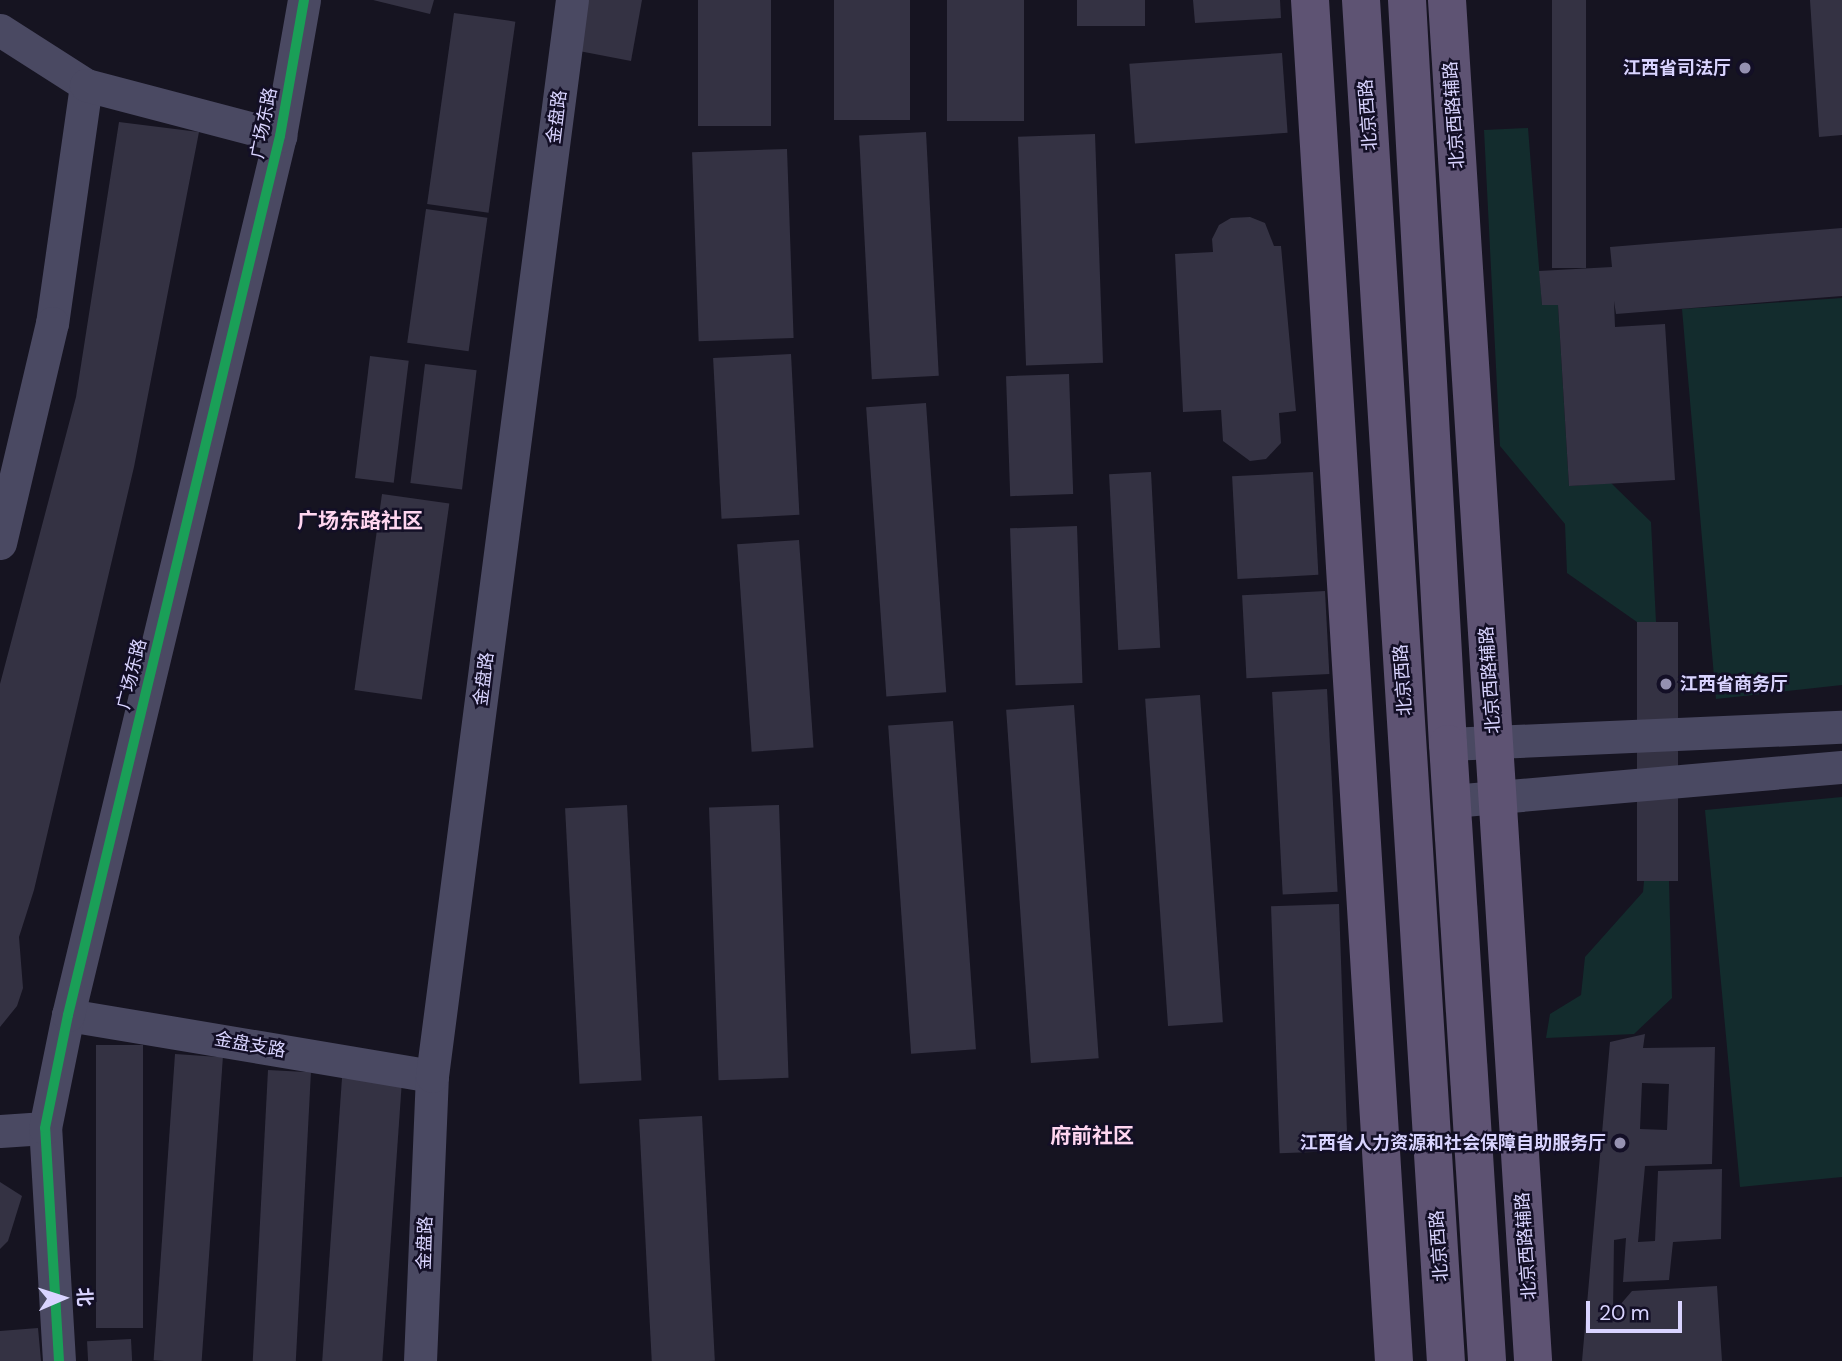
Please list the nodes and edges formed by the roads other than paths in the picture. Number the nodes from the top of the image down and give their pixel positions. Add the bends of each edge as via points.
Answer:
1 (304, 0) edge
2 (572, 0) edge
3 (1310, 0) edge
4 (1361, 0) edge
5 (1407, 0) edge
6 (1447, 0) edge
7 (0, 30) edge
8 (86, 85) junction
9 (280, 136) junction
10 (0, 543) edge
11 (1842, 727) edge
12 (1494, 742) junction
13 (1448, 744) junction
14 (1842, 767) edge
15 (1497, 797) junction
16 (1452, 801) junction
17 (68, 1015) junction
18 (432, 1076) junction
19 (46, 1128) junction
20 (0, 1130) edge
21 (59, 1361) edge
22 (420, 1361) edge
23 (1394, 1361) edge
24 (1446, 1361) edge
25 (1487, 1361) edge
26 (1533, 1361) edge

1 - 9 street, 广场东路
2 - 18 street, 金盘路
3 - 23 main road
4 - 24 main road, 北京西路
5 - 13 main road
6 - 12 main road, 北京西路辅路
7 - 8 street
8 - 9 street
8 - 10 street via 52,323
9 - 17 street, 广场东路
11 - 12 street
12 - 13 street
12 - 15 main road, 北京西路辅路
13 - 16 main road
14 - 15 street
15 - 16 street
15 - 26 main road, 北京西路辅路
16 - 25 main road
17 - 18 street, 金盘支路
17 - 19 street, 广场东路
18 - 22 street, 金盘路
19 - 20 street
19 - 21 street, 广场东路

